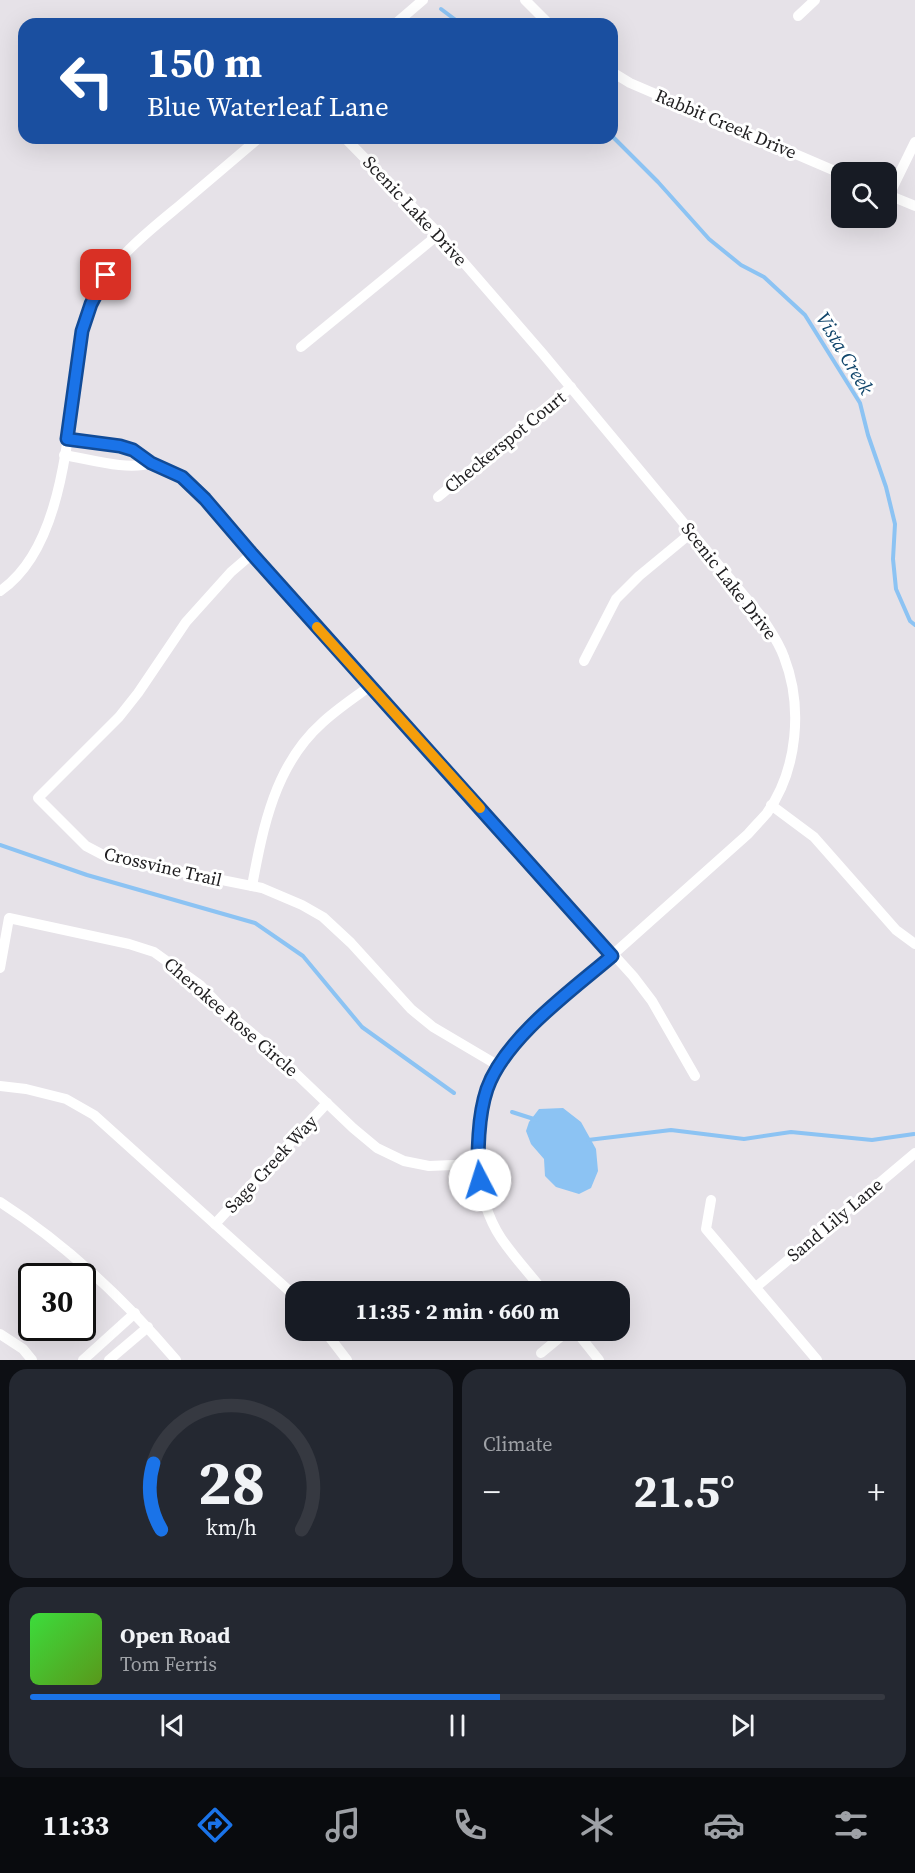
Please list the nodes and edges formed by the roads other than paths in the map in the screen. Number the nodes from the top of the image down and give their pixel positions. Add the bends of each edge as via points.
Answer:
1 (423, 0) edge
2 (815, 0) edge
3 (531, 2) edge
4 (798, 16) dead end
5 (401, 18) edge
6 (544, 18) edge
7 (618, 76) edge
8 (915, 142) edge
9 (252, 144) edge
10 (351, 144) edge
11 (831, 169) edge
12 (897, 177) edge
13 (897, 199) edge
14 (915, 206) edge
15 (439, 234) junction
16 (301, 347) dead end
17 (571, 387) junction
18 (67, 439) junction
19 (64, 455) junction
20 (151, 463) junction
21 (438, 496) dead end
22 (692, 533) junction
23 (252, 554) junction
24 (0, 591) edge
25 (584, 661) dead end
26 (369, 686) junction
27 (771, 805) junction
28 (252, 886) junction
29 (915, 944) edge
30 (612, 956) junction
31 (0, 968) edge
32 (499, 1066) junction
33 (695, 1076) dead end
34 (0, 1086) edge
35 (327, 1103) junction
36 (915, 1153) edge
37 (477, 1164) junction
38 (711, 1200) dead end
39 (0, 1202) edge
40 (215, 1224) junction
41 (535, 1281) edge
42 (285, 1287) edge
43 (756, 1287) junction
44 (135, 1313) junction
45 (148, 1327) junction
46 (0, 1334) edge
47 (332, 1341) edge
48 (556, 1341) edge
49 (584, 1341) edge
50 (541, 1353) dead end
51 (32, 1360) edge
52 (83, 1360) edge
53 (110, 1360) edge
54 (176, 1360) edge
55 (347, 1360) edge
56 (599, 1360) edge
57 (817, 1360) edge

1 - 5 street
2 - 4 street
3 - 6 street
7 - 11 street, Rabbit Creek Drive
8 - 12 street
9 - 18 street via 126,251 106,275 82,331
10 - 15 street, Scenic Lake Drive
13 - 14 street
15 - 16 street
15 - 17 street, Scenic Lake Drive
17 - 21 street, Checkerspot Court
17 - 22 street, Scenic Lake Drive
18 - 19 street
18 - 20 street via 126,448
19 - 20 street via 127,466
19 - 24 street via 44,534 30,562
20 - 23 street via 182,477
22 - 25 street via 615,599
22 - 27 street, Scenic Lake Drive via 761,616 784,655 790,674 795,730 789,764
23 - 26 street
23 - 28 street, Crossvine Trail via 186,621 119,717 38,798 86,846 107,857
26 - 28 street via 321,724 296,754 276,788
26 - 30 street
27 - 29 street via 814,837 896,930
27 - 30 street, Scenic Lake Drive via 748,834
28 - 32 street, Crossvine Trail via 278,894 323,917 411,1009 433,1027
30 - 32 street, Scenic Lake Drive via 534,1025
30 - 33 street via 652,1001
31 - 35 street, Cherokee Rose Circle via 9,918 154,952 200,985
32 - 37 street, Scenic Lake Drive via 487,1089 480,1116
34 - 40 street via 66,1099 94,1115
35 - 37 street, Cherokee Rose Circle via 377,1148 404,1161 429,1166
35 - 40 street, Sage Creek Way
36 - 43 street, Sand Lily Lane
37 - 41 street, Scenic Lake Drive via 483,1196 500,1236
38 - 43 street via 706,1229
39 - 44 street via 88,1269
40 - 42 street
43 - 57 street
44 - 45 street
44 - 52 street
45 - 53 street
45 - 54 street
46 - 51 street
47 - 55 street
48 - 50 street
49 - 56 street

